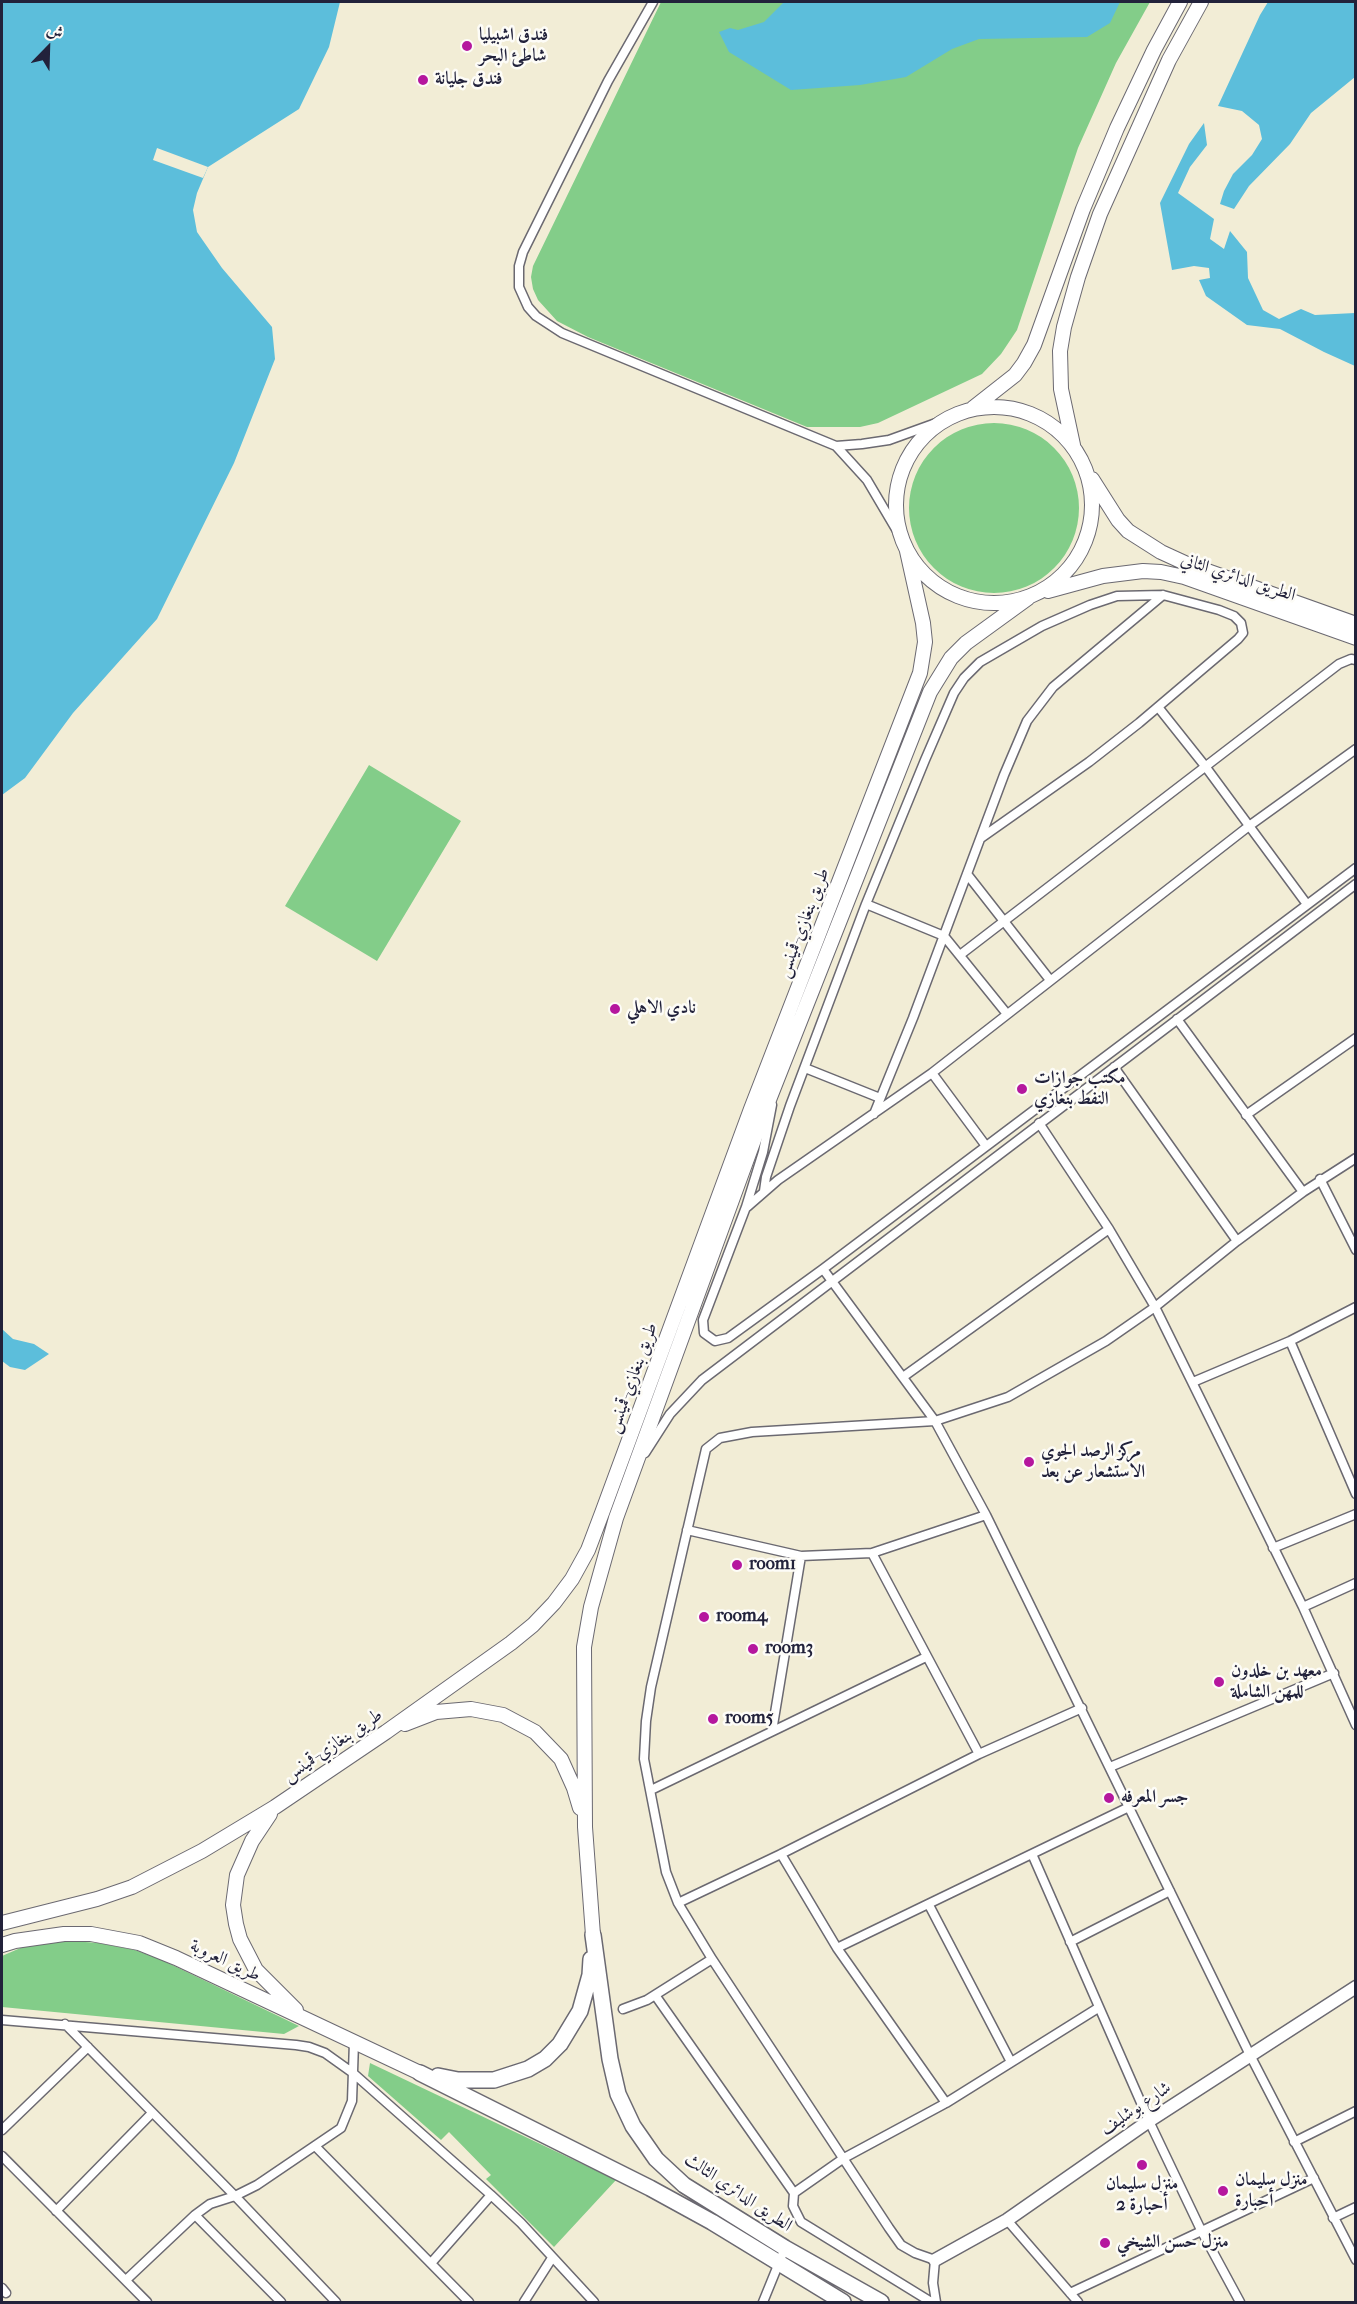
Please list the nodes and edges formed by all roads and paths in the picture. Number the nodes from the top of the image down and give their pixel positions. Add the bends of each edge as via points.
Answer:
1 (653, 2) edge
2 (1180, 2) edge
3 (1201, 2) edge
4 (971, 410) junction
5 (950, 418) junction
6 (836, 446) junction
7 (1073, 447) junction
8 (1085, 467) junction
9 (905, 546) junction
10 (1163, 595) junction
11 (1033, 596) junction
12 (1356, 624) edge
13 (1356, 638) edge
14 (1356, 660) edge
15 (1158, 707) junction
16 (1356, 749) edge
17 (1205, 766) junction
18 (1249, 826) junction
19 (981, 838) junction
20 (1356, 868) edge
21 (967, 874) junction
22 (1356, 884) edge
23 (1306, 903) junction
24 (866, 904) junction
25 (1002, 921) junction
26 (944, 936) junction
27 (960, 955) junction
28 (1216, 971) junction
29 (1050, 980) junction
30 (1224, 985) junction
31 (1194, 988) junction
32 (1202, 1000) junction
33 (1007, 1014) junction
34 (1177, 1019) junction
35 (1356, 1038) edge
36 (1114, 1067) junction
37 (805, 1068) junction
38 (932, 1073) junction
39 (774, 1089) junction
40 (880, 1098) junction
41 (874, 1114) junction
42 (1246, 1115) junction
43 (1039, 1123) junction
44 (986, 1146) junction
45 (1356, 1158) edge
46 (1320, 1179) junction
47 (764, 1191) junction
48 (1303, 1192) junction
49 (746, 1207) junction
50 (1109, 1229) junction
51 (1237, 1241) junction
52 (1356, 1250) edge
53 (823, 1269) junction
54 (831, 1281) junction
55 (1155, 1307) junction
56 (1356, 1307) edge
57 (1290, 1341) junction
58 (903, 1377) junction
59 (1193, 1383) junction
60 (935, 1421) junction
61 (635, 1465) junction
62 (1356, 1494) edge
63 (1356, 1514) edge
64 (986, 1515) junction
65 (687, 1530) junction
66 (1273, 1548) junction
67 (872, 1553) junction
68 (801, 1556) junction
69 (1356, 1583) edge
70 (1303, 1607) junction
71 (926, 1657) junction
72 (1334, 1673) junction
73 (1082, 1708) junction
74 (1352, 1708) edge
75 (1356, 1725) edge
76 (772, 1731) junction
77 (386, 1732) junction
78 (979, 1754) junction
79 (1110, 1767) junction
80 (651, 1790) junction
81 (275, 1807) junction
82 (1129, 1807) junction
83 (585, 1827) junction
84 (781, 1854) junction
85 (1032, 1854) junction
86 (1170, 1891) junction
87 (678, 1903) junction
88 (928, 1905) junction
89 (2, 1923) edge
90 (593, 1935) junction
91 (1070, 1942) junction
92 (2, 1945) edge
93 (837, 1948) junction
94 (712, 1959) junction
95 (1356, 1986) edge
96 (655, 1995) junction
97 (1098, 2008) junction
98 (623, 2009) dead end
99 (2, 2020) edge
100 (308, 2020) junction
101 (65, 2024) junction
102 (354, 2042) junction
103 (87, 2047) junction
104 (1250, 2055) junction
105 (1011, 2062) junction
106 (353, 2073) junction
107 (420, 2073) junction
108 (946, 2103) junction
109 (1356, 2111) edge
110 (152, 2114) junction
111 (1149, 2121) junction
112 (2, 2130) edge
113 (1294, 2142) junction
114 (315, 2146) junction
115 (2, 2156) edge
116 (844, 2158) junction
117 (1314, 2178) junction
118 (794, 2193) junction
119 (491, 2195) junction
120 (235, 2196) junction
121 (1356, 2207) edge
122 (56, 2211) junction
123 (195, 2215) junction
124 (1333, 2218) junction
125 (1007, 2220) junction
126 (1200, 2230) junction
127 (785, 2248) junction
128 (552, 2258) junction
129 (935, 2259) junction
130 (1356, 2260) edge
131 (432, 2262) junction
132 (779, 2263) junction
133 (126, 2280) junction
134 (1070, 2293) junction
135 (464, 2301) edge
136 (147, 2302) edge
137 (281, 2302) edge
138 (336, 2302) edge
139 (524, 2302) edge
140 (594, 2302) edge
141 (763, 2302) edge
142 (843, 2302) edge
143 (881, 2302) edge
144 (931, 2302) edge
145 (936, 2302) edge
146 (1078, 2302) edge
147 (1240, 2302) edge

1 - 6 street via 545,205 523,252 519,287 532,311 562,333
2 - 4 main road via 1117,128 1034,345 1015,375
3 - 7 main road via 1169,60 1100,214 1078,277 1060,351 1061,389
4 - 5 main road
4 - 7 main road via 994,407 1025,413 1058,430
5 - 6 street via 889,440
5 - 9 main road via 918,443 906,460 896,500 897,521
6 - 9 street via 867,480
7 - 8 main road
8 - 11 main road via 1093,509 1082,550 1071,568
8 - 12 main road, الطريق الدائري الثاني via 1118,520 1161,552
9 - 11 main road via 929,578 959,597 1005,603
9 - 77 main road, طريق بنغازي-قمينس via 924,633 920,674 751,1109 588,1550 572,1579 533,1625
10 - 15 street via 1234,616 1243,629 1238,639
10 - 19 street via 1053,687 1039,704 1019,738
10 - 24 street via 1117,596 1090,605 1006,645 964,678 954,693
11 - 13 main road, الطريق الدائري الثاني via 1103,576 1161,572
11 - 39 main road via 966,643 935,683
14 - 17 street via 1339,664
15 - 17 street
15 - 19 street via 1089,762
16 - 18 street
17 - 18 street
17 - 25 street
18 - 23 street
18 - 29 street
19 - 21 street
20 - 23 street
21 - 25 street
21 - 26 street
22 - 30 street
23 - 28 street
24 - 26 street
24 - 37 street
25 - 27 street
25 - 29 street
26 - 27 street
26 - 40 street
27 - 33 street
28 - 30 street
28 - 31 street
29 - 33 street
30 - 32 street
31 - 32 street
31 - 44 street
32 - 34 street
33 - 38 street
34 - 36 street
34 - 42 street
35 - 42 street
36 - 43 street
36 - 51 street
37 - 40 street
37 - 47 street
38 - 41 street
38 - 44 street
39 - 49 street via 767,1135
39 - 61 main road
40 - 41 street
41 - 47 street
42 - 48 street
43 - 50 street
43 - 54 street
44 - 53 street
45 - 46 street
46 - 48 street
46 - 52 street
47 - 49 street
48 - 51 street
49 - 53 street via 703,1320 702,1329 707,1337 720,1342 728,1338
50 - 55 street
50 - 58 street
51 - 55 street
53 - 54 street
54 - 58 street
54 - 61 street via 702,1380 675,1408
55 - 59 street
55 - 60 street via 1107,1341 1008,1397
56 - 57 street
57 - 59 street
57 - 62 street
58 - 60 street
59 - 66 street
60 - 64 street
60 - 65 street via 770,1430 720,1438 706,1449
61 - 83 main road via 602,1566 584,1647
63 - 66 street
64 - 67 street
64 - 73 street
65 - 68 street
65 - 80 street via 646,1721 644,1758
66 - 70 street
67 - 68 street
67 - 71 street
68 - 76 street
69 - 70 street
70 - 72 street
71 - 76 street
71 - 78 street
72 - 74 street
72 - 79 street
73 - 78 street
73 - 79 street
74 - 75 street
76 - 80 street
77 - 81 main road, طريق بنغازي-قمينس
77 - 83 main road via 436,1712 471,1708 503,1716 535,1732 561,1759
78 - 84 street
79 - 82 street
80 - 87 street via 666,1872
81 - 89 main road, طريق بنغازي-قمينس via 132,1887
81 - 100 main road via 260,1826 237,1875 233,1905 240,1939 256,1970
82 - 85 street
82 - 86 street
83 - 90 main road
84 - 87 street
84 - 93 street
85 - 88 street
85 - 91 street
86 - 91 street
86 - 104 street
87 - 94 street
88 - 93 street
88 - 105 street
90 - 107 highway via 590,1975 580,2011 560,2044 545,2059 494,2080 458,2080
90 - 127 highway, الطريق الدائري الثالث via 610,2059 618,2094 633,2126 656,2159 684,2185
91 - 97 street
92 - 100 main road, طريق العروبة via 64,1934 128,1940 176,1958
93 - 108 street
94 - 96 street
94 - 116 street
95 - 104 street, شارع بوشليف
96 - 98 street
96 - 118 street
97 - 105 street
97 - 111 street
99 - 101 street
100 - 102 main road, طريق العروبة
101 - 103 street
101 - 106 street via 309,2047 336,2059
102 - 106 street
102 - 107 main road, طريق العروبة
103 - 110 street
103 - 112 street
104 - 111 street, شارع بوشليف
104 - 113 street
105 - 108 street
106 - 114 street via 348,2115 341,2127
106 - 119 street
107 - 132 highway, الطريق الدائري الثالث via 650,2188
108 - 116 street
109 - 113 street
110 - 120 street
110 - 122 street
111 - 125 street, شارع بوشليف
111 - 126 street
113 - 117 street
114 - 120 street
114 - 131 street
115 - 122 street
116 - 118 street
116 - 129 street via 901,2245
117 - 124 street
117 - 126 street
118 - 144 street via 793,2206 801,2222
119 - 128 street
119 - 131 street
120 - 123 street via 210,2204
120 - 138 street
121 - 124 street
122 - 133 street
123 - 133 street
123 - 137 street
124 - 130 street
125 - 129 street, شارع بوشليف
125 - 134 street
126 - 134 street
126 - 147 street
127 - 132 street
127 - 143 highway, الطريق الدائري الثالث
128 - 139 street
128 - 140 street
129 - 145 street
131 - 135 street
132 - 141 street
132 - 142 highway, الطريق الدائري الثالث
133 - 136 street
134 - 146 street

